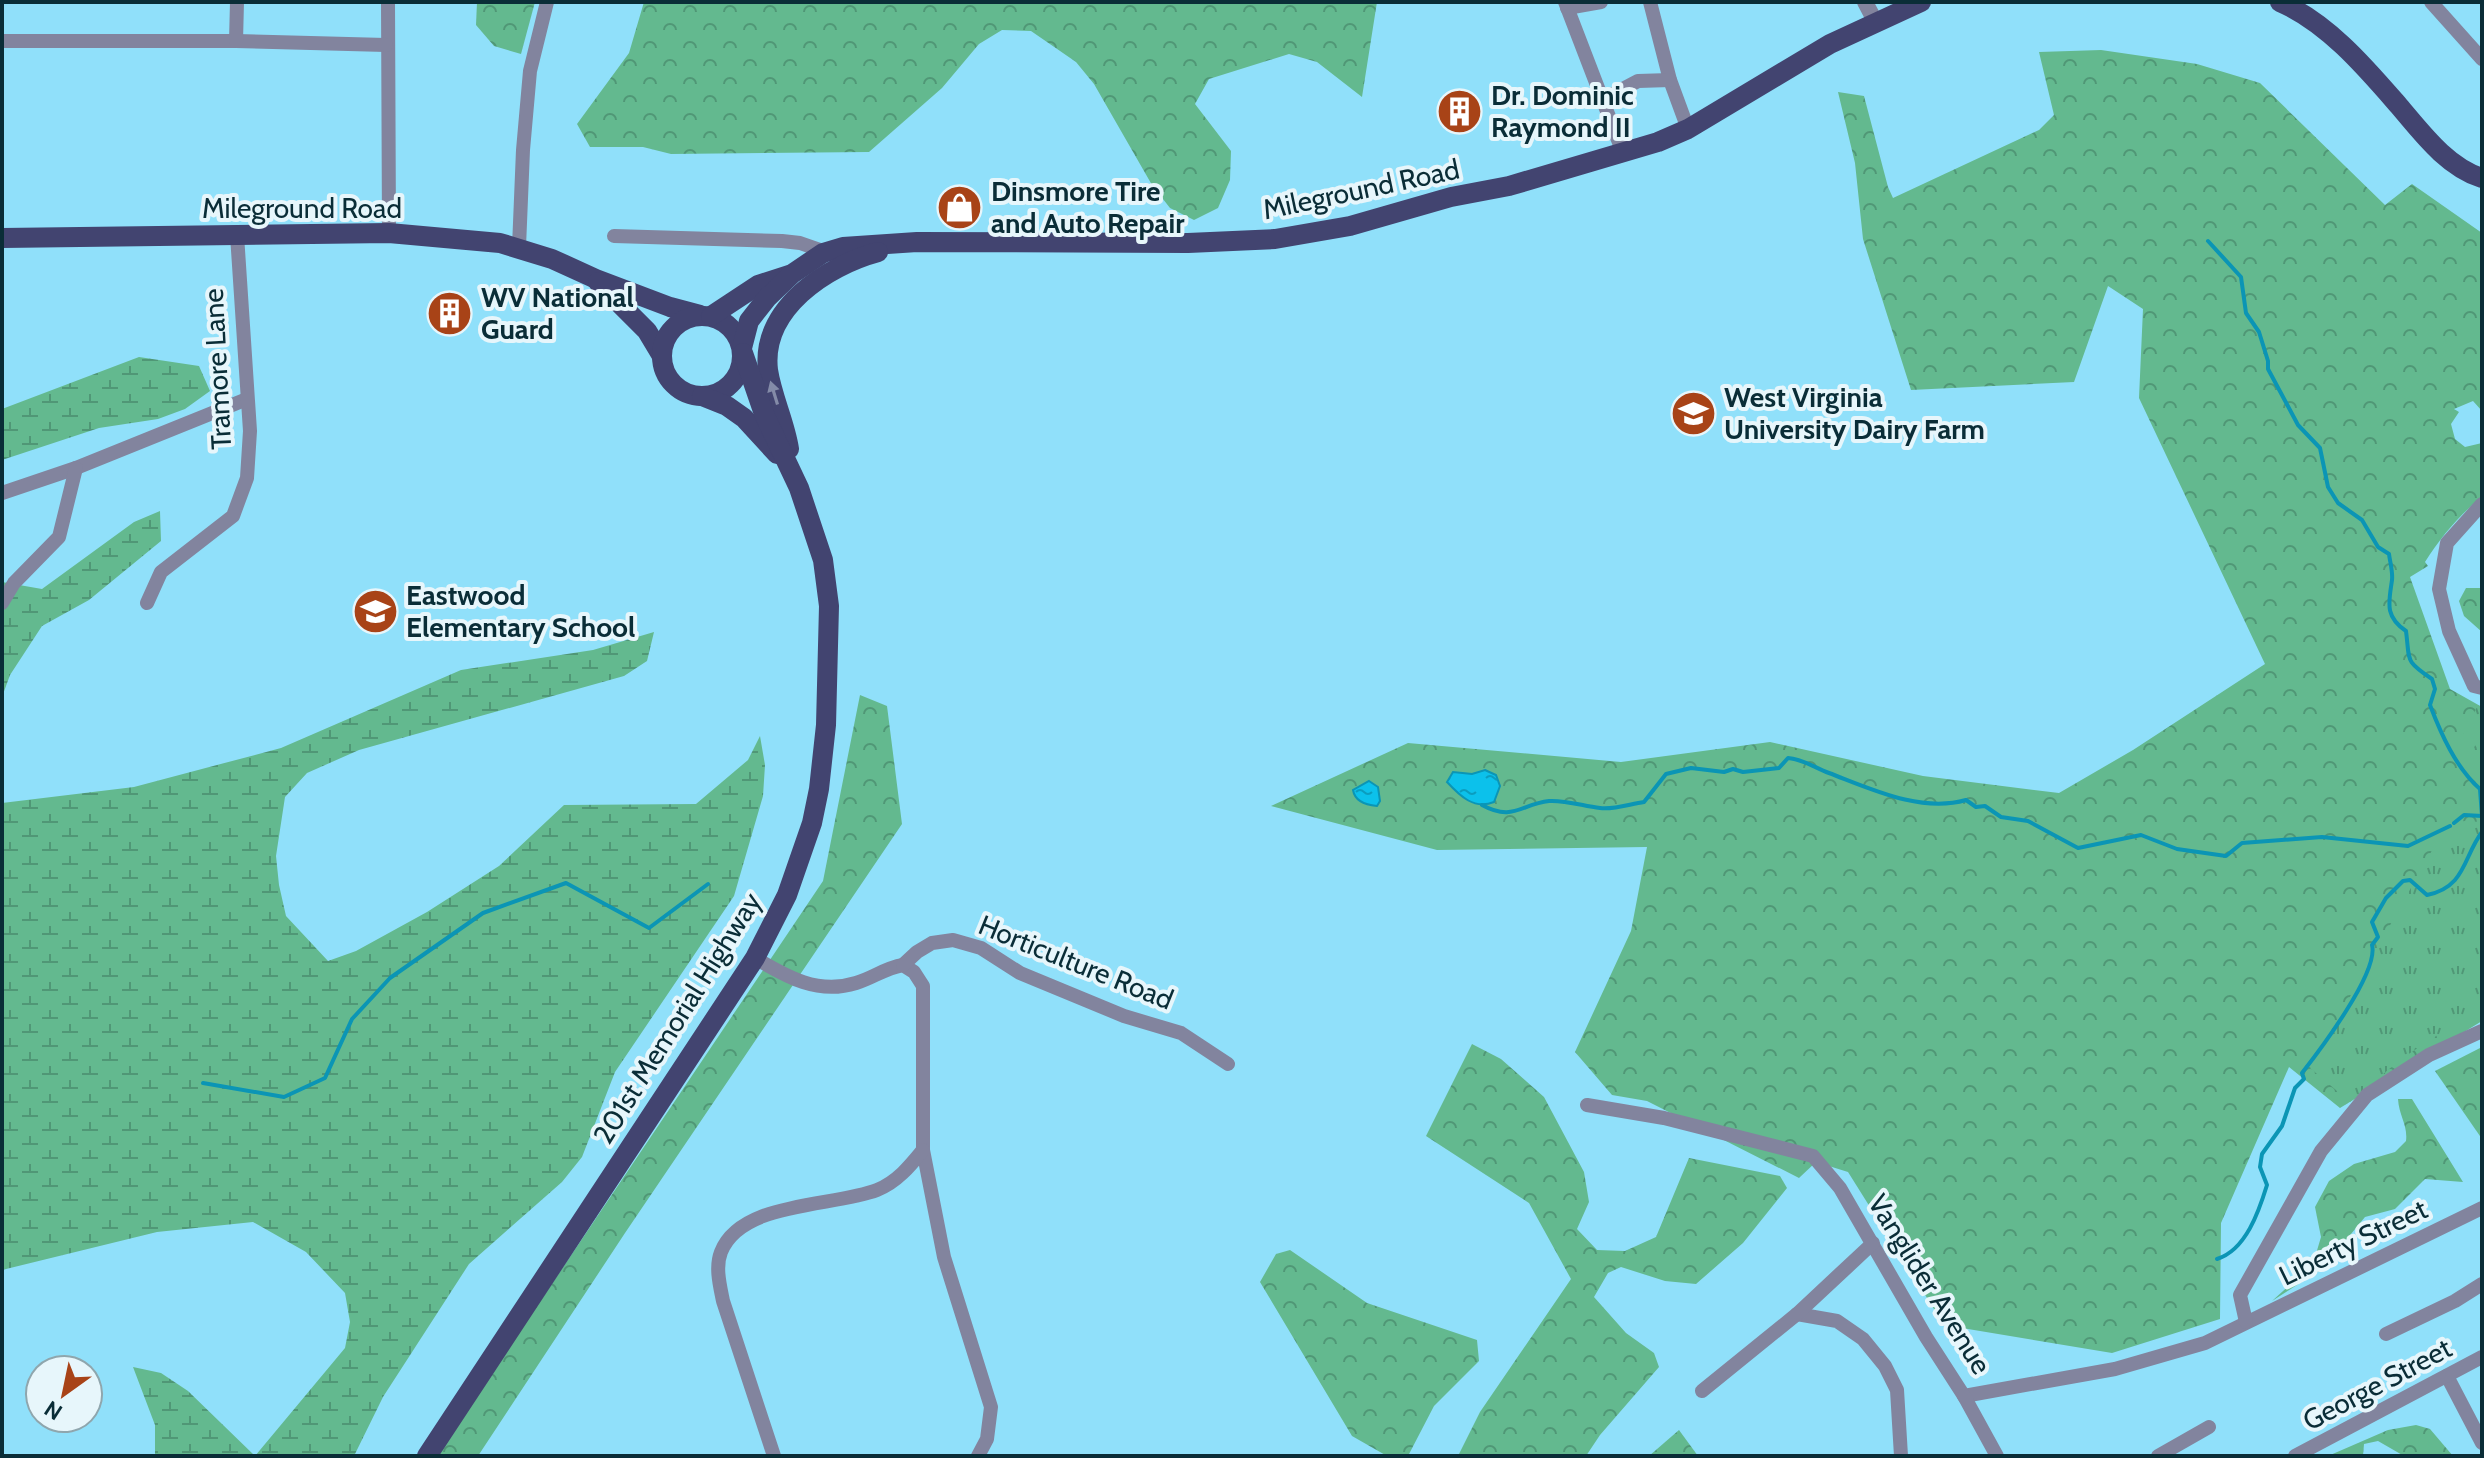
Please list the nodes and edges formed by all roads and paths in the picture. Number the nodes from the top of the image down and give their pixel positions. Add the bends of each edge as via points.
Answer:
1 (237, 2) edge
2 (388, 2) edge
3 (547, 2) edge
4 (1601, 2) edge
5 (1650, 2) edge
6 (1865, 2) edge
7 (1900, 2) edge
8 (1921, 2) edge
9 (2280, 2) edge
10 (2431, 2) edge
11 (1566, 5) edge
12 (1875, 21) junction
13 (2, 41) edge
14 (236, 41) junction
15 (386, 45) junction
16 (2482, 59) edge
17 (1670, 80) junction
18 (1602, 100) junction
19 (1688, 129) junction
20 (1623, 153) junction
21 (2479, 177) edge
22 (389, 233) junction
23 (237, 235) junction
24 (614, 236) dead end
25 (2, 238) edge
26 (917, 242) junction
27 (519, 247) junction
28 (826, 252) junction
29 (792, 274) junction
30 (596, 279) junction
31 (705, 315) junction
32 (742, 351) junction
33 (662, 356) junction
34 (702, 396) junction
35 (247, 399) junction
36 (76, 468) junction
37 (792, 468) junction
38 (2, 493) edge
39 (2482, 504) edge
40 (2, 603) edge
41 (147, 603) dead end
42 (2482, 688) edge
43 (755, 958) junction
44 (903, 965) junction
45 (2482, 1031) edge
46 (1228, 1064) dead end
47 (1587, 1105) dead end
48 (923, 1150) junction
49 (2482, 1208) edge
50 (1873, 1243) junction
51 (2482, 1284) edge
52 (1797, 1314) junction
53 (2246, 1322) junction
54 (2386, 1334) dead end
55 (2482, 1357) edge
56 (2447, 1376) junction
57 (1702, 1391) dead end
58 (1964, 1396) junction
59 (2209, 1427) dead end
60 (2482, 1443) edge
61 (427, 1456) edge
62 (774, 1456) edge
63 (978, 1456) edge
64 (1901, 1456) edge
65 (1997, 1456) edge
66 (2158, 1456) edge
67 (2295, 1456) edge

1 - 14 street
2 - 15 street
3 - 27 street via 530,71
4 - 11 street
5 - 17 street
6 - 12 street
7 - 12 street
8 - 12 main road, Mileground Road
9 - 21 main road via 2315,22 2347,50 2436,148
10 - 16 street
11 - 18 street
12 - 19 main road, Mileground Road
13 - 14 street
14 - 15 street
15 - 22 street
17 - 18 street via 1638,81
17 - 19 street
18 - 20 street
19 - 20 main road, Mileground Road
20 - 26 main road, Mileground Road via 1350,226 1275,239
22 - 23 main road, Mileground Road
22 - 27 main road, Mileground Road
23 - 25 main road, Mileground Road
23 - 35 street, Tramore Lane
24 - 28 street, Mileground Road via 782,241
26 - 28 main road, Mileground Road
37 -> 26 main road via 768,373 775,329 798,296 820,277 844,263
27 - 30 main road, Mileground Road
28 - 29 main road, Mileground Road
29 - 31 main road, Mileground Road via 758,285
29 - 32 main road, Mileground Road via 749,321
30 - 31 main road, Mileground Road
30 - 33 main road, Mileground Road via 647,331
31 - 32 main road via 733,329
31 - 33 main road via 671,329
32 - 34 main road via 736,379 715,394
32 - 37 main road, 201st Memorial Highway via 764,414
33 - 34 main road via 678,388
34 - 37 main road, 201st Memorial Highway via 744,418
35 - 36 street
35 - 41 street, Tramore Lane via 247,478 233,516 161,572
36 - 38 street
36 - 40 street via 59,537
37 - 43 main road, 201st Memorial Highway via 823,560 829,606 826,725 808,834 787,895
39 - 42 street via 2447,543 2439,589 2460,657 2474,686
43 - 44 street, Horticulture Road via 807,985 834,988
43 - 61 main road, 201st Memorial Highway
44 - 46 street, Horticulture Road via 932,943 953,940 981,948 1020,973 1181,1033
44 - 48 street via 923,986
45 - 53 street via 2429,1055 2367,1095 2321,1151 2240,1295
47 - 50 street, Vanglider Avenue via 1664,1118 1813,1156 1840,1188
48 - 62 street via 902,1175 877,1190 756,1219 720,1253 723,1301
48 - 63 street via 944,1257 991,1407 987,1439
49 - 53 street, Liberty Street
50 - 52 street
50 - 58 street, Vanglider Avenue
51 - 54 street
52 - 57 street
52 - 64 street via 1837,1321 1863,1339 1885,1366 1897,1390
53 - 58 street, Vanglider Avenue via 2205,1343 2115,1369
55 - 56 street, George Street
56 - 60 street
56 - 67 street, George Street
58 - 65 street
59 - 66 street

